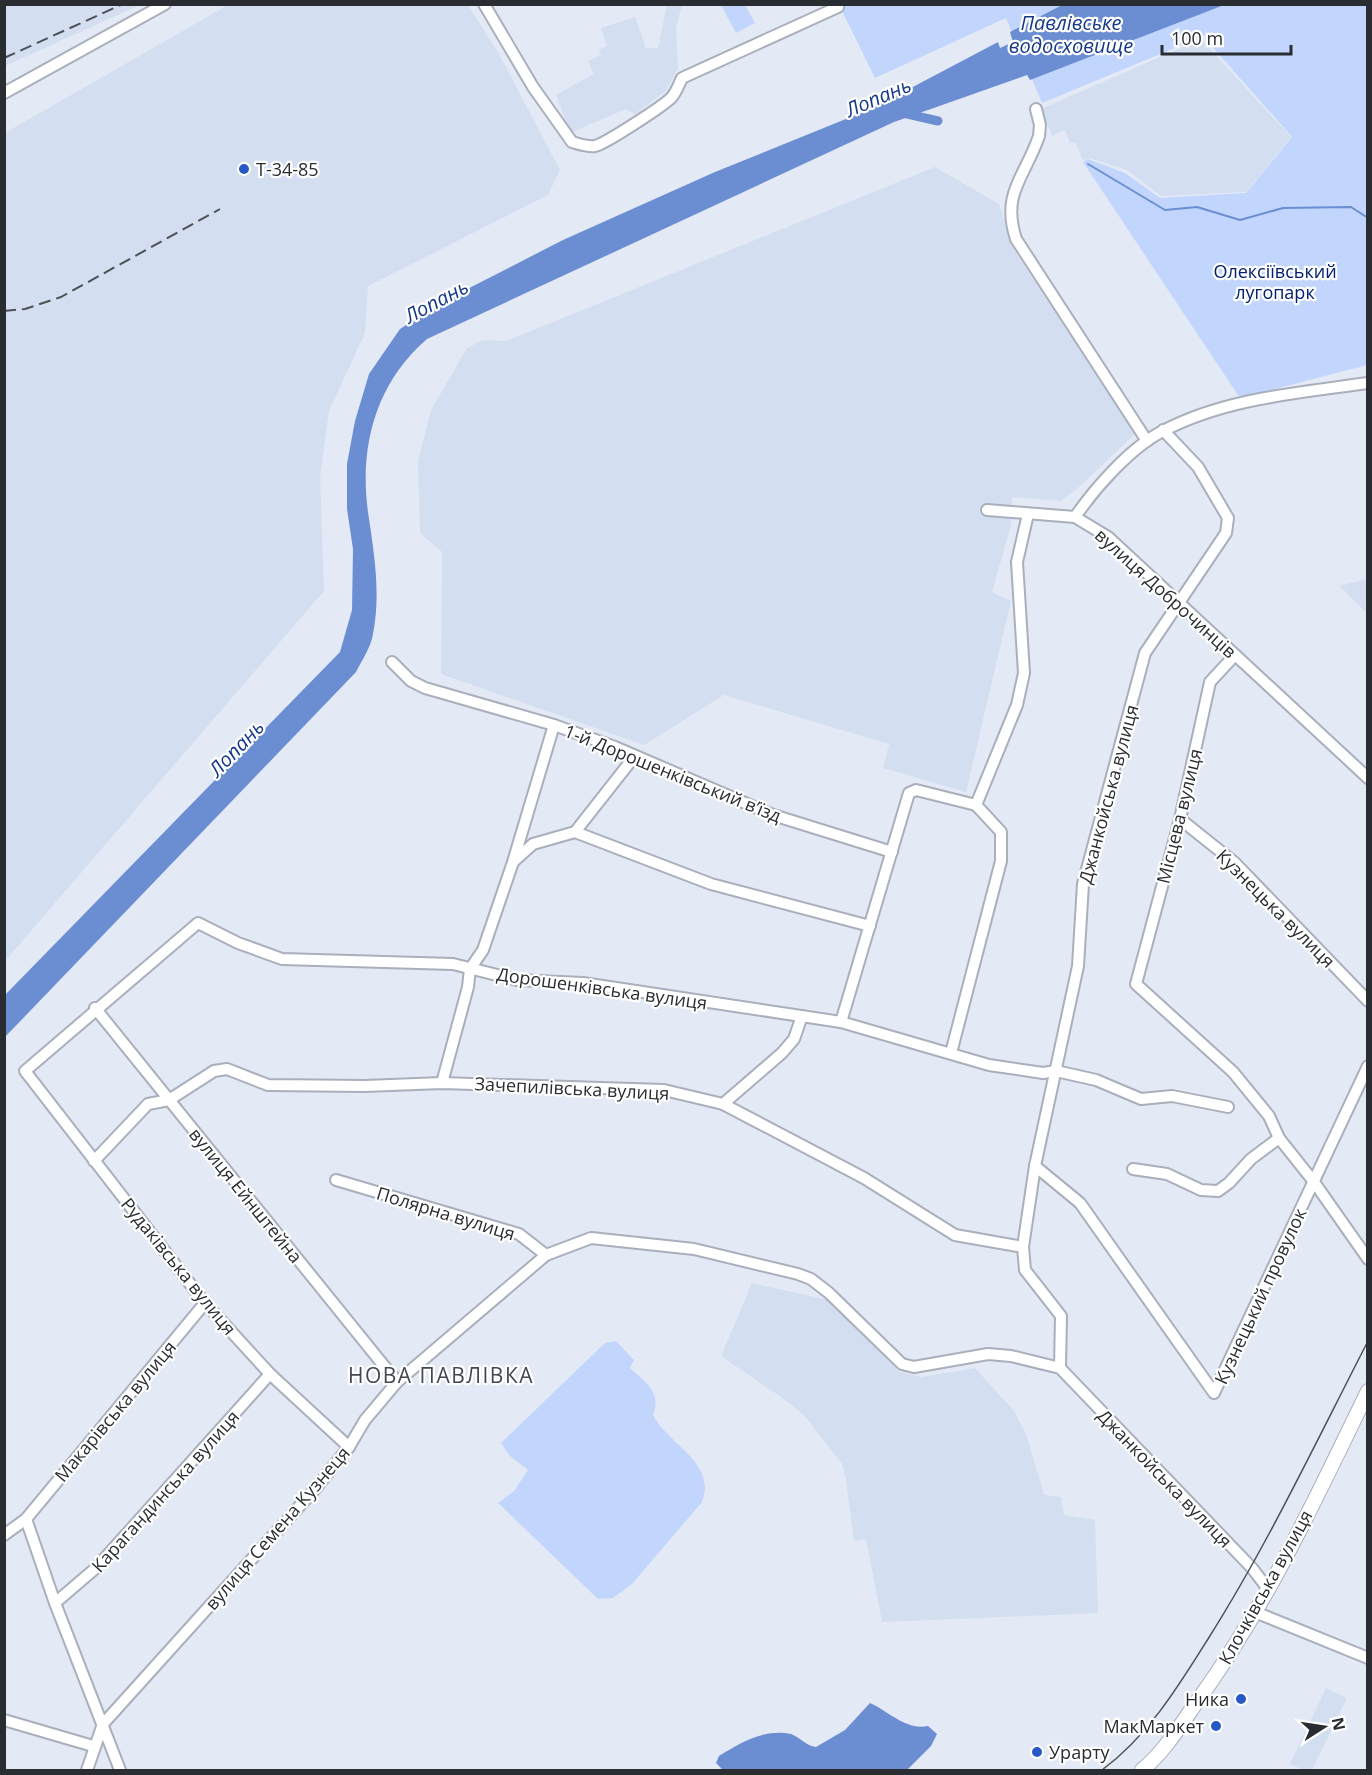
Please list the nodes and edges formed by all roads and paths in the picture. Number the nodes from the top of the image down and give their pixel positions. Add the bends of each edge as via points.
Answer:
1 (165, 4) edge
2 (484, 4) edge
3 (837, 4) edge
4 (4, 93) edge
5 (1036, 109) dead end
6 (1368, 383) edge
7 (1163, 430) junction
8 (1147, 441) junction
9 (987, 510) dead end
10 (1028, 514) junction
11 (1075, 517) junction
12 (1178, 602) junction
13 (1235, 655) junction
14 (392, 662) dead end
15 (554, 725) junction
16 (634, 757) junction
17 (1368, 778) edge
18 (976, 805) junction
19 (1180, 819) junction
20 (575, 832) junction
21 (892, 852) junction
22 (513, 862) junction
23 (870, 926) junction
24 (470, 969) junction
25 (1368, 1001) edge
26 (95, 1008) junction
27 (802, 1016) junction
28 (841, 1022) junction
29 (951, 1053) junction
30 (1368, 1066) edge
31 (25, 1071) joint
32 (1056, 1071) junction
33 (442, 1083) junction
34 (169, 1100) junction
35 (723, 1104) junction
36 (1227, 1107) dead end
37 (1279, 1138) junction
38 (94, 1161) junction
39 (1035, 1166) junction
40 (1133, 1169) dead end
41 (336, 1180) dead end
42 (1314, 1182) junction
43 (1023, 1247) junction
44 (546, 1255) junction
45 (1368, 1259) edge
46 (205, 1302) junction
47 (1060, 1368) junction
48 (270, 1374) junction
49 (397, 1382) junction
50 (1368, 1391) edge
51 (349, 1447) junction
52 (26, 1519) junction
53 (4, 1535) edge
54 (1268, 1589) junction
55 (55, 1603) junction
56 (1255, 1612) junction
57 (1368, 1658) edge
58 (4, 1720) edge
59 (102, 1724) junction
60 (93, 1746) junction
61 (1148, 1769) edge
62 (87, 1770) edge
63 (120, 1770) edge

1 - 4 street
2 - 3 street via 533,87 572,142 597,146 660,107 672,97 682,78 838,7
5 - 8 street via 1040,125 1036,146 1010,200 1016,239
6 - 7 street, вулиця Доброчинців via 1236,402
7 - 8 street, вулиця Доброчинців
7 - 12 street, Джанкойська вулиця via 1198,467 1228,518 1226,533
8 - 11 street, вулиця Доброчинців via 1092,493
9 - 10 street
10 - 11 street
10 - 18 street via 1017,562 1024,673 1017,705
11 - 12 street, вулиця Доброчинців via 1108,537
12 - 13 street, вулиця Доброчинців
12 - 32 street, Джанкойська вулиця via 1145,653 1083,884 1078,966
13 - 17 street, вулиця Доброчинців
13 - 19 street, Місцева вулиця via 1210,682
14 - 15 street, 1-й Дорошенківський в’їзд via 411,681 425,688
15 - 16 street, 1-й Дорошенківський в’їзд
15 - 22 street
16 - 20 street
16 - 21 street, 1-й Дорошенківський в’їзд via 772,815
18 - 21 street via 916,790 909,793
18 - 29 street via 1001,832 1001,861
19 - 25 street, Кузнецька вулиця via 1235,862
19 - 37 street, Місцева вулиця via 1136,984 1233,1072 1269,1116
20 - 22 street via 532,844
20 - 23 street via 711,884
21 - 23 street
22 - 24 street via 483,950
23 - 28 street
24 - 26 street, Дорошенківська вулиця via 453,964 282,959 198,923
24 - 27 street, Дорошенківська вулиця via 517,980 583,983
24 - 33 street
26 - 31 street, Дорошенківська вулиця
26 - 34 street, вулиця Ейнштейна
27 - 28 street, Дорошенківська вулиця
27 - 35 street via 794,1039 782,1053
28 - 29 street, Дорошенківська вулиця
29 - 32 street, Дорошенківська вулиця via 1000,1066 1043,1073
30 - 42 street, Кузнецький провулок
31 - 38 street, Рудаківська вулиця
32 - 36 street, Дорошенківська вулиця via 1096,1080 1141,1099 1172,1095
32 - 39 street, Джанкойська вулиця
33 - 34 street, Зачепилівська вулиця via 268,1085 227,1069 214,1071
33 - 35 street, Зачепилівська вулиця via 664,1090
34 - 38 street, Зачепилівська вулиця via 148,1104
34 - 49 street, вулиця Ейнштейна
35 - 43 street, Зачепилівська вулиця via 864,1178 955,1235
37 - 40 street via 1218,1191 1201,1190 1167,1174
37 - 42 street
38 - 46 street, Рудаківська вулиця
39 - 42 street, Кузнецький провулок via 1080,1203 1214,1393
39 - 43 street, Джанкойська вулиця
41 - 44 street, Полярна вулиця via 519,1234
42 - 45 street
43 - 47 street, Джанкойська вулиця via 1025,1270 1061,1316
44 - 47 street via 591,1238 694,1249 811,1279 902,1364 914,1367 963,1357 1011,1356
44 - 49 street, вулиця Семена Кузнеця
46 - 48 street, Рудаківська вулиця
46 - 52 street, Макарівська вулиця
47 - 54 street, Джанкойська вулиця
48 - 51 street, Рудаківська вулиця
48 - 55 street, Карагандинська вулиця via 97,1567
49 - 51 street, вулиця Семена Кузнеця via 365,1420
50 - 54 main road, Клочківська вулиця
51 - 59 street, вулиця Семена Кузнеця
52 - 53 street, Макарівська вулиця
52 - 55 street
54 - 56 main road, Клочківська вулиця
55 - 59 street
56 - 57 street
56 - 61 main road, Клочківська вулиця via 1213,1680
58 - 60 street
59 - 60 street, вулиця Семена Кузнеця
59 - 63 street
60 - 62 street, вулиця Семена Кузнеця

